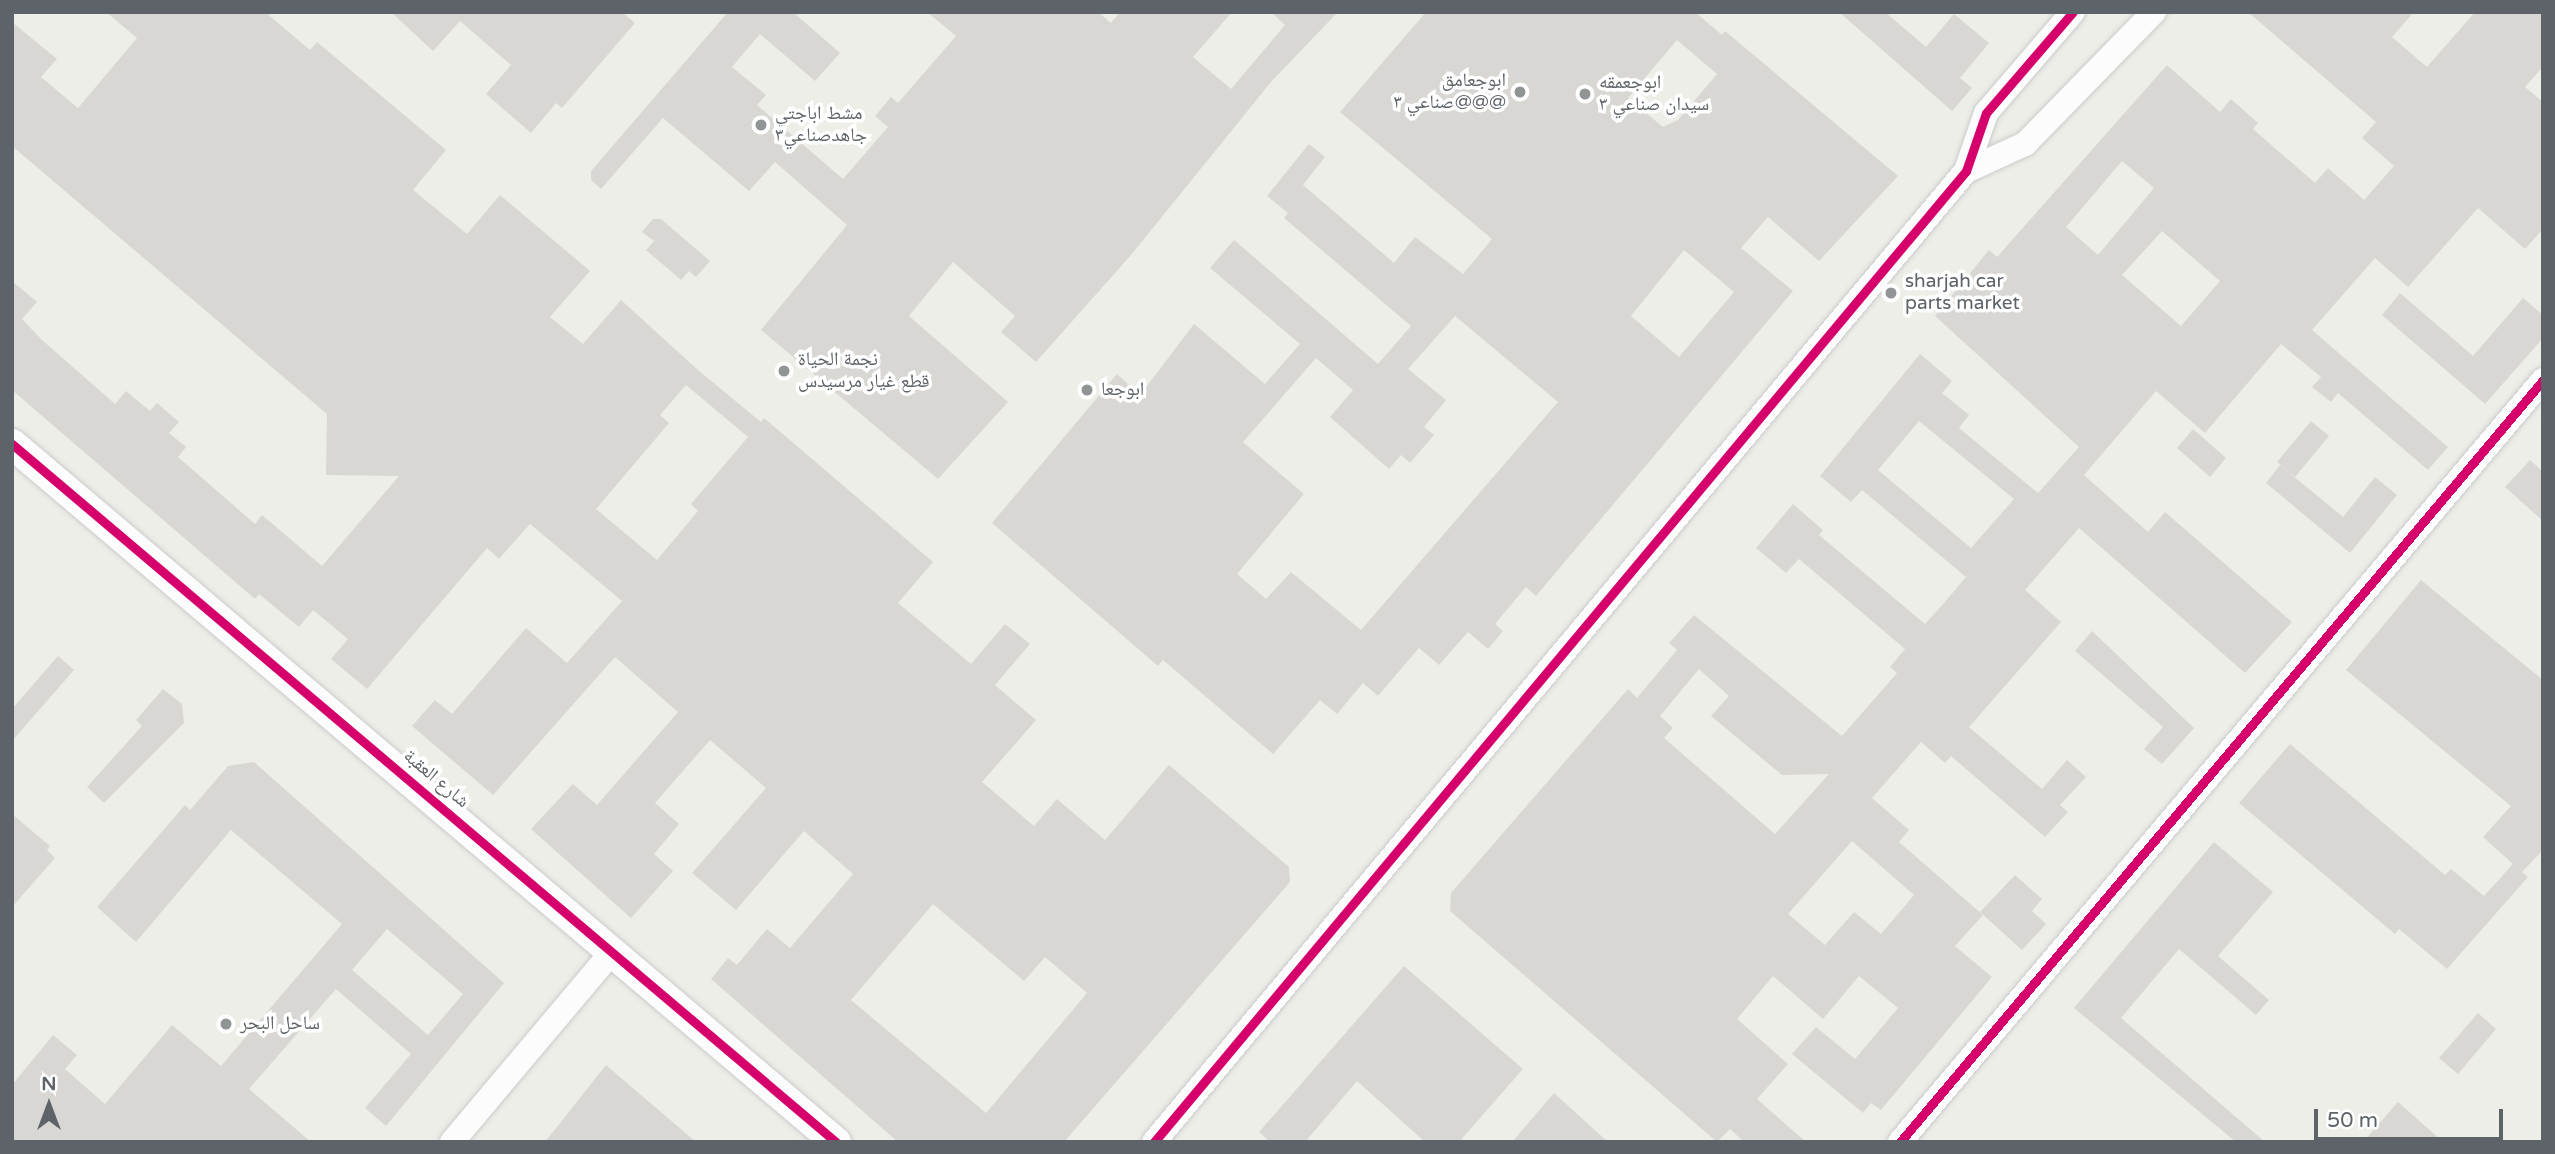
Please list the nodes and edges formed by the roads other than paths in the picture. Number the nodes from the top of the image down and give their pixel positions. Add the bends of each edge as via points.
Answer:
1 (2073, 12) edge
2 (2154, 12) edge
3 (1966, 171) junction
4 (2543, 380) edge
5 (12, 444) edge
6 (612, 952) junction
7 (453, 1142) edge
8 (836, 1142) edge
9 (1154, 1142) edge
10 (1900, 1142) edge

1 - 3 street via 1986,113
2 - 3 street via 2025,144
3 - 9 street
4 - 10 street
5 - 6 street, شارع العقبة
6 - 7 street
6 - 8 street, شارع العقبة

